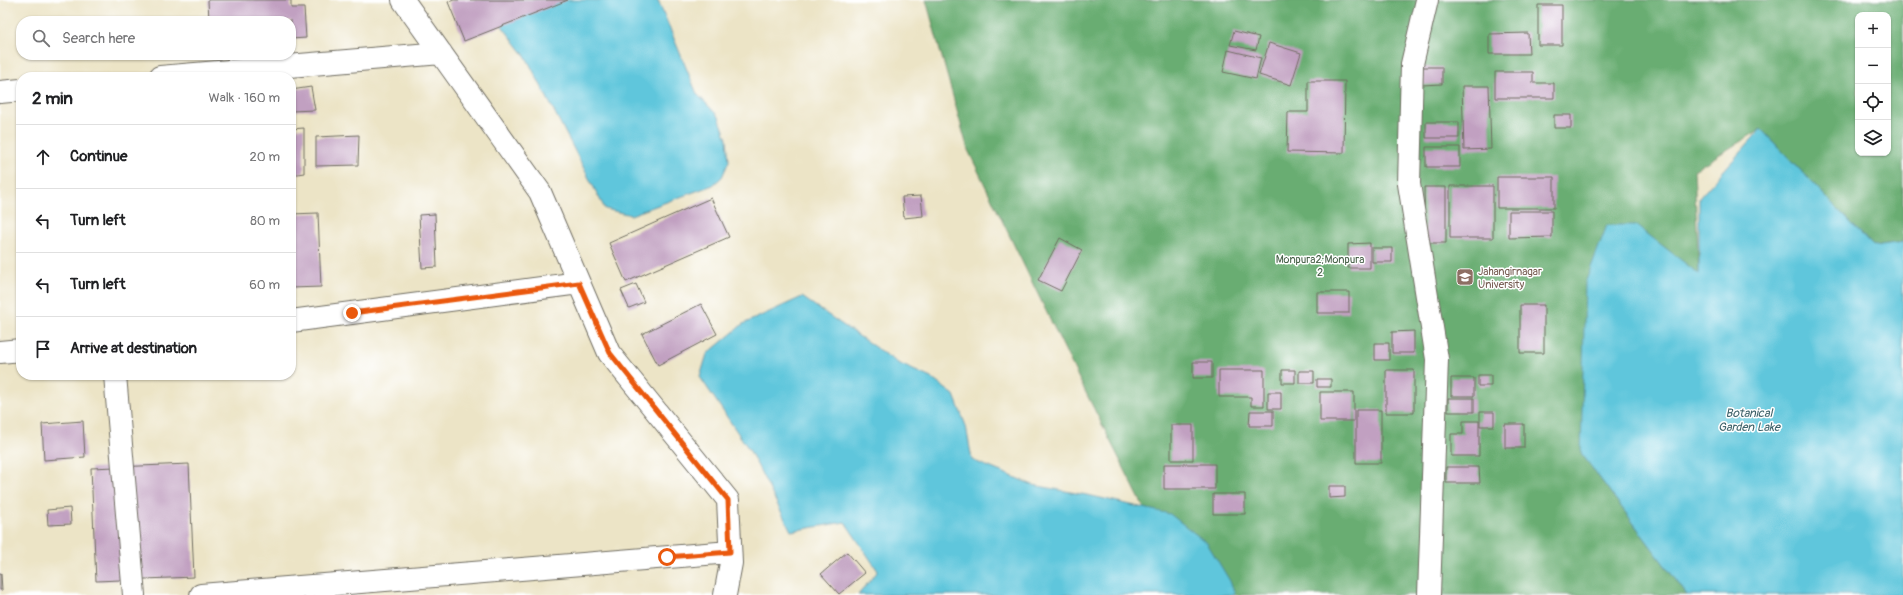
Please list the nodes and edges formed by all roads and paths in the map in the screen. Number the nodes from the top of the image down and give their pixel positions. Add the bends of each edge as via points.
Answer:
1 (403, 0) edge
2 (1427, 0) edge
3 (441, 53) junction
4 (219, 72) edge
5 (16, 90) edge
6 (0, 92) edge
7 (579, 283) junction
8 (296, 320) edge
9 (16, 350) edge
10 (0, 352) edge
11 (115, 380) edge
12 (730, 552) junction
13 (134, 595) edge
14 (201, 595) edge
15 (725, 595) edge
16 (1428, 595) edge

1 - 3 street
2 - 16 street via 1412,64 1409,184 1437,359
3 - 4 street
3 - 7 street via 540,192
5 - 6 street
7 - 8 street
7 - 12 street via 610,353 728,500
9 - 10 street
11 - 13 street
12 - 14 street
12 - 15 street via 731,563

